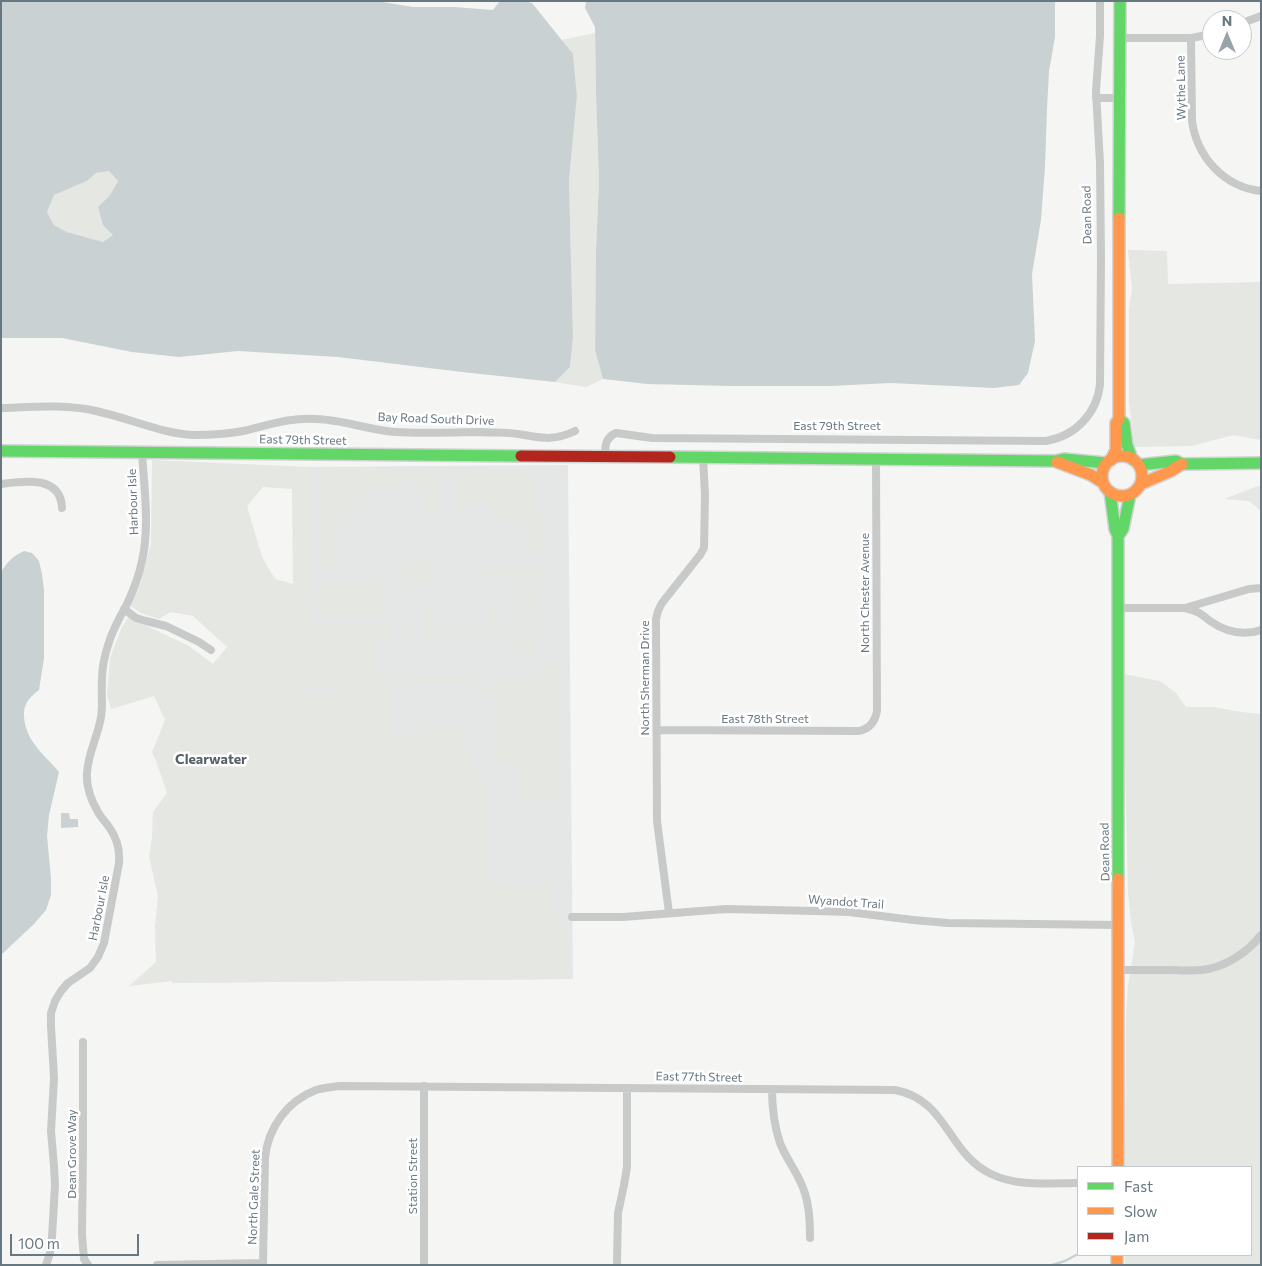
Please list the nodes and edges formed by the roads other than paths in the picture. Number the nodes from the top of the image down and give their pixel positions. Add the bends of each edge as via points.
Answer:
1 (1100, 1) edge
2 (1120, 1) edge
3 (1202, 36) edge
4 (1120, 38) junction
5 (1191, 38) junction
6 (1096, 98) junction
7 (1120, 98) junction
8 (1261, 192) edge
9 (1, 408) edge
10 (1119, 419) junction
11 (1082, 424) joint
12 (575, 431) dead end
13 (1, 451) edge
14 (142, 452) junction
15 (605, 457) junction
16 (703, 458) junction
17 (876, 460) junction
18 (1055, 461) junction
19 (1108, 462) junction
20 (1135, 462) junction
21 (1261, 463) edge
22 (1182, 464) junction
23 (1102, 482) junction
24 (1, 484) edge
25 (1140, 484) junction
26 (1110, 492) junction
27 (1130, 495) junction
28 (62, 508) dead end
29 (1118, 536) junction
30 (1261, 588) edge
31 (1118, 608) junction
32 (1185, 608) junction
33 (124, 609) junction
34 (1261, 630) edge
35 (211, 650) dead end
36 (871, 725) joint
37 (657, 730) junction
38 (668, 913) junction
39 (572, 917) dead end
40 (1118, 925) junction
41 (1261, 935) edge
42 (1118, 970) junction
43 (82, 1042) dead end
44 (424, 1086) junction
45 (627, 1088) junction
46 (772, 1089) junction
47 (288, 1108) joint
48 (1118, 1166) edge
49 (1077, 1183) edge
50 (810, 1238) dead end
51 (617, 1264) edge
52 (46, 1265) edge
53 (88, 1265) edge
54 (157, 1265) edge
55 (424, 1265) edge

1 - 6 street, Dean Road
2 - 4 street
3 - 5 street
4 - 5 street
4 - 7 street
5 - 8 street, Wythe Lane via 1192,121 1198,145 1212,167 1224,177 1239,186
6 - 7 street
6 - 11 street, Dean Road via 1100,172 1100,384 1094,406
7 - 10 street
9 - 12 street, Bay Road South Drive via 87,409 168,432 192,435 243,431 275,422 306,419 332,420 398,432 509,433 552,438
10 - 19 street via 1116,423 1116,450
10 - 20 street via 1124,423 1128,451
11 - 15 street, East 79th Street via 1070,433 1046,441 645,438 616,433 607,441
13 - 14 street, East 79th Street
14 - 15 street, East 79th Street
14 - 33 street, Harbour Isle via 145,541 139,573
15 - 16 street, East 79th Street
16 - 17 street, East 79th Street
16 - 37 street, North Sherman Drive via 704,548 662,603 656,616
17 - 18 street, East 79th Street
17 - 36 street, North Chester Avenue via 877,711
18 - 19 street, East 79th Street
18 - 23 street, East 79th Street
19 - 20 street via 1128,457
19 - 23 street via 1102,472
20 - 22 street via 1176,461
20 - 25 street via 1142,472
21 - 22 street
22 - 25 street
23 - 26 street
24 - 28 street via 30,481 49,485 62,499
25 - 27 street
26 - 27 street via 1122,497
26 - 29 street, Dean Road
27 - 29 street, Dean Road via 1123,529
29 - 31 street, Dean Road
30 - 32 street
31 - 32 street
31 - 40 street, Dean Road
32 - 34 street via 1227,630 1246,633
33 - 35 street via 136,618 166,626
33 - 52 street, Harbour Isle via 106,650 101,716 87,775 94,806 115,837 119,863 101,952 90,968 62,991 52,1013 54,1078 51,1131 55,1179 52,1237
36 - 37 street, East 78th Street via 859,731
37 - 38 street, North Sherman Drive via 657,821
38 - 39 street, Wyandot Trail
38 - 40 street, Wyandot Trail via 718,909 816,911 948,923
40 - 42 street, Dean Road
41 - 42 street via 1241,954 1224,964 1205,969
42 - 48 street, Dean Road
43 - 53 street, Dean Grove Way via 82,1235 84,1259
44 - 45 street, East 77th Street
44 - 47 street, East 77th Street via 326,1088 307,1094
44 - 55 street, Station Street
45 - 46 street, East 77th Street
45 - 51 street via 627,1167 618,1213
46 - 49 street, East 77th Street via 907,1093 929,1106 969,1158 993,1175 1024,1183
46 - 50 street via 777,1131 804,1192 810,1218
47 - 54 street, North Gale Street via 274,1126 265,1155 264,1263

